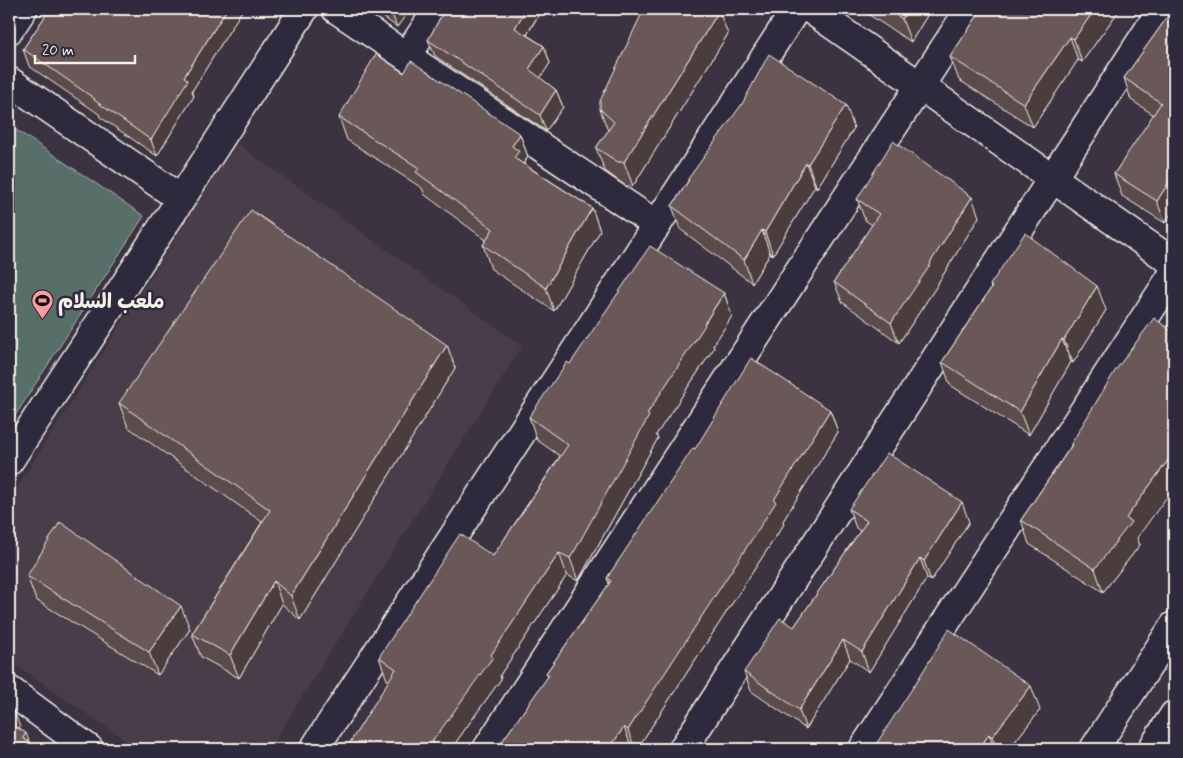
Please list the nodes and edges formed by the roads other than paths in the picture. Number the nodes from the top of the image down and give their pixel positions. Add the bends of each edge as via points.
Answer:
1 (23, 9) edge
2 (304, 9) edge
3 (336, 9) edge
4 (438, 9) edge
5 (796, 9) edge
6 (810, 9) edge
7 (970, 9) edge
8 (1162, 9) edge
9 (9, 30) edge
10 (407, 56) junction
11 (9, 81) edge
12 (920, 86) junction
13 (1053, 178) junction
14 (181, 199) junction
15 (657, 225) junction
16 (1174, 263) edge
17 (1174, 273) edge
18 (9, 461) edge
19 (1174, 626) edge
20 (9, 690) edge
21 (1174, 714) edge
22 (72, 744) edge
23 (314, 749) edge
24 (486, 749) edge
25 (683, 749) edge
26 (863, 749) edge
27 (1094, 749) edge
28 (1152, 749) edge

1 - 9 street
2 - 14 street
3 - 10 street
4 - 10 street
5 - 15 street
6 - 12 street
7 - 12 street
8 - 13 street
10 - 15 street
11 - 14 street
12 - 13 street
12 - 24 street
13 - 16 street
13 - 25 street
14 - 18 street
15 - 23 street
17 - 26 street
19 - 27 street
20 - 22 street
21 - 28 street

